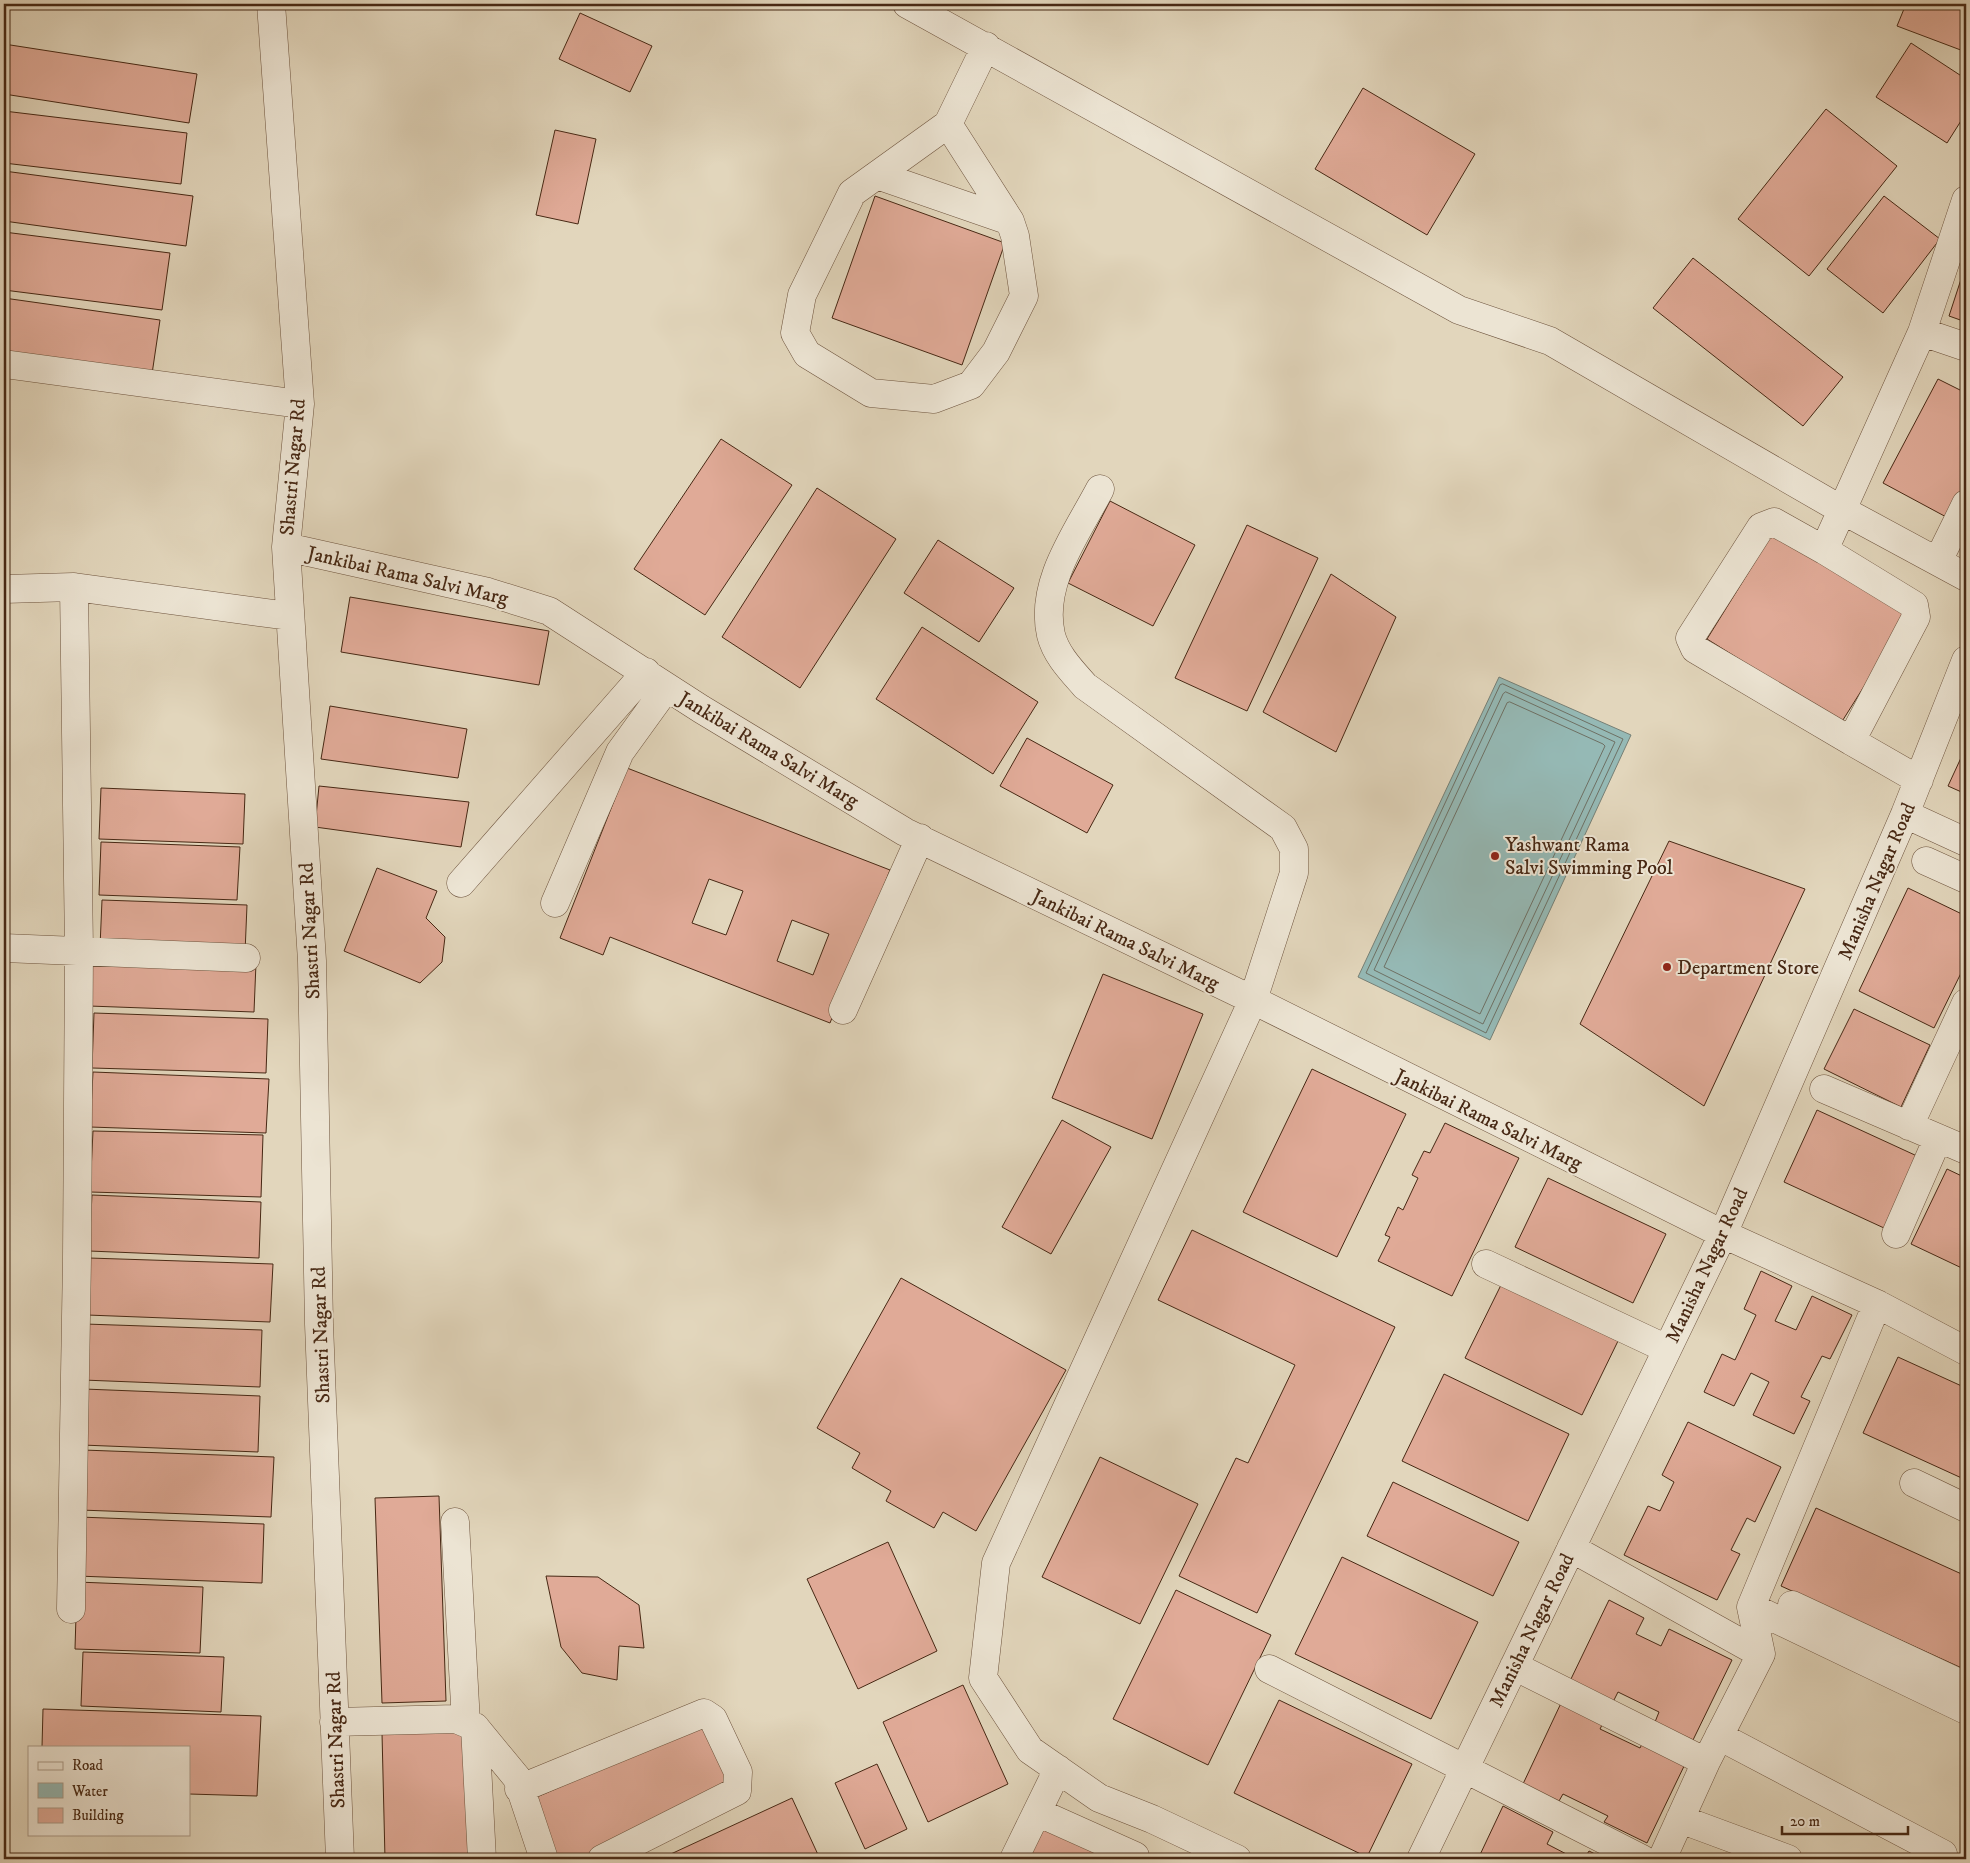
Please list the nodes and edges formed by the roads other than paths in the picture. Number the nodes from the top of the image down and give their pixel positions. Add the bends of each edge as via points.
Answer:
1 (271, 4) edge
2 (907, 4) edge
3 (986, 46) junction
4 (948, 124) junction
5 (876, 175) junction
6 (1966, 200) edge
7 (1010, 221) junction
8 (1922, 332) junction
9 (1966, 346) edge
10 (4, 364) edge
11 (300, 404) junction
12 (1100, 489) dead end
13 (1966, 504) edge
14 (1842, 510) junction
15 (286, 547) junction
16 (1824, 550) junction
17 (1938, 561) junction
18 (1966, 577) edge
19 (74, 587) junction
20 (4, 589) edge
21 (289, 616) junction
22 (1966, 660) edge
23 (657, 679) junction
24 (1851, 741) junction
25 (1919, 780) junction
26 (1905, 814) junction
27 (920, 838) junction
28 (1966, 842) edge
29 (1926, 861) dead end
30 (1966, 879) edge
31 (461, 883) dead end
32 (555, 903) dead end
33 (4, 948) edge
34 (79, 950) junction
35 (246, 958) dead end
36 (1253, 1000) junction
37 (1966, 1003) edge
38 (842, 1010) dead end
39 (1824, 1088) dead end
40 (1909, 1126) junction
41 (1938, 1138) junction
42 (1966, 1150) edge
43 (1723, 1234) junction
44 (1896, 1234) dead end
45 (1486, 1264) dead end
46 (1877, 1304) junction
47 (1667, 1349) junction
48 (1966, 1350) edge
49 (1914, 1483) dead end
50 (1966, 1508) edge
51 (455, 1522) dead end
52 (1571, 1548) junction
53 (1792, 1605) dead end
54 (1751, 1607) junction
55 (71, 1609) dead end
56 (1761, 1654) junction
57 (1514, 1666) junction
58 (1269, 1669) dead end
59 (1966, 1686) edge
60 (1966, 1710) edge
61 (334, 1722) junction
62 (471, 1725) junction
63 (1719, 1736) junction
64 (1706, 1762) junction
65 (1465, 1768) junction
66 (1058, 1769) junction
67 (519, 1789) junction
68 (1037, 1812) junction
69 (1152, 1819) junction
70 (1680, 1819) junction
71 (1943, 1854) dead end
72 (1134, 1858) edge
73 (340, 1859) edge
74 (482, 1859) edge
75 (544, 1859) edge
76 (602, 1859) edge
77 (1014, 1859) edge
78 (1237, 1859) edge
79 (1421, 1859) edge
80 (1642, 1859) edge
81 (1662, 1859) edge
82 (1788, 1859) edge

1 - 11 street, Shastri Nagar Rd
2 - 3 street
3 - 4 street
3 - 14 street via 1459,310 1550,341
4 - 5 street
4 - 7 street
5 - 7 street
5 - 7 street via 852,193 802,295 794,334 807,354 871,393 934,399 971,386 996,352 1024,296
6 - 8 street
8 - 9 street
8 - 14 street
10 - 11 street
11 - 15 street, Shastri Nagar Rd
12 - 36 street via 1058,568 1049,602 1051,636 1066,665 1085,686 1283,828 1294,849 1294,873
13 - 17 street
14 - 16 street
14 - 17 street
15 - 21 street, Shastri Nagar Rd
15 - 23 street, Jankibai Rama Salvi Marg via 488,592 549,610
16 - 24 street via 1914,605 1916,616
16 - 24 street via 1774,522 1761,527 1690,638 1695,649
17 - 18 street
19 - 20 street
19 - 21 street
19 - 34 street
21 - 61 street, Shastri Nagar Rd via 312,962 319,1324
22 - 25 street, Manisha Nagar Road
23 - 27 street, Jankibai Rama Salvi Marg via 752,740
23 - 31 street
23 - 32 street via 620,752
24 - 25 street
25 - 26 street, Manisha Nagar Road
26 - 28 street
26 - 43 street, Manisha Nagar Road
27 - 36 street, Jankibai Rama Salvi Marg
27 - 38 street
29 - 30 street
33 - 34 street
34 - 35 street
34 - 55 street
36 - 43 street, Jankibai Rama Salvi Marg
36 - 66 street via 996,1563 983,1678 1030,1750
37 - 40 street
39 - 40 street
40 - 41 street
41 - 42 street
41 - 44 street
43 - 46 street, Jankibai Rama Salvi Marg
43 - 47 street, Manisha Nagar Road
45 - 47 street
46 - 48 street, Jankibai Rama Salvi Marg
46 - 54 street
47 - 52 street, Manisha Nagar Road
49 - 50 street
51 - 62 street
52 - 56 street
52 - 57 street, Manisha Nagar Road
53 - 59 street
54 - 56 street
54 - 60 street
56 - 63 street
57 - 64 street
57 - 65 street, Manisha Nagar Road
58 - 65 street
61 - 62 street via 456,1719
61 - 73 street, Shastri Nagar Rd
62 - 67 street via 516,1778
62 - 74 street
63 - 64 street
63 - 71 street
64 - 70 street
65 - 79 street, Manisha Nagar Road
65 - 80 street
66 - 68 street
66 - 69 street via 1099,1798
67 - 75 street
67 - 76 street via 704,1713 714,1718 738,1772 737,1791
68 - 72 street
68 - 77 street
69 - 72 street
69 - 78 street
70 - 81 street
70 - 82 street

